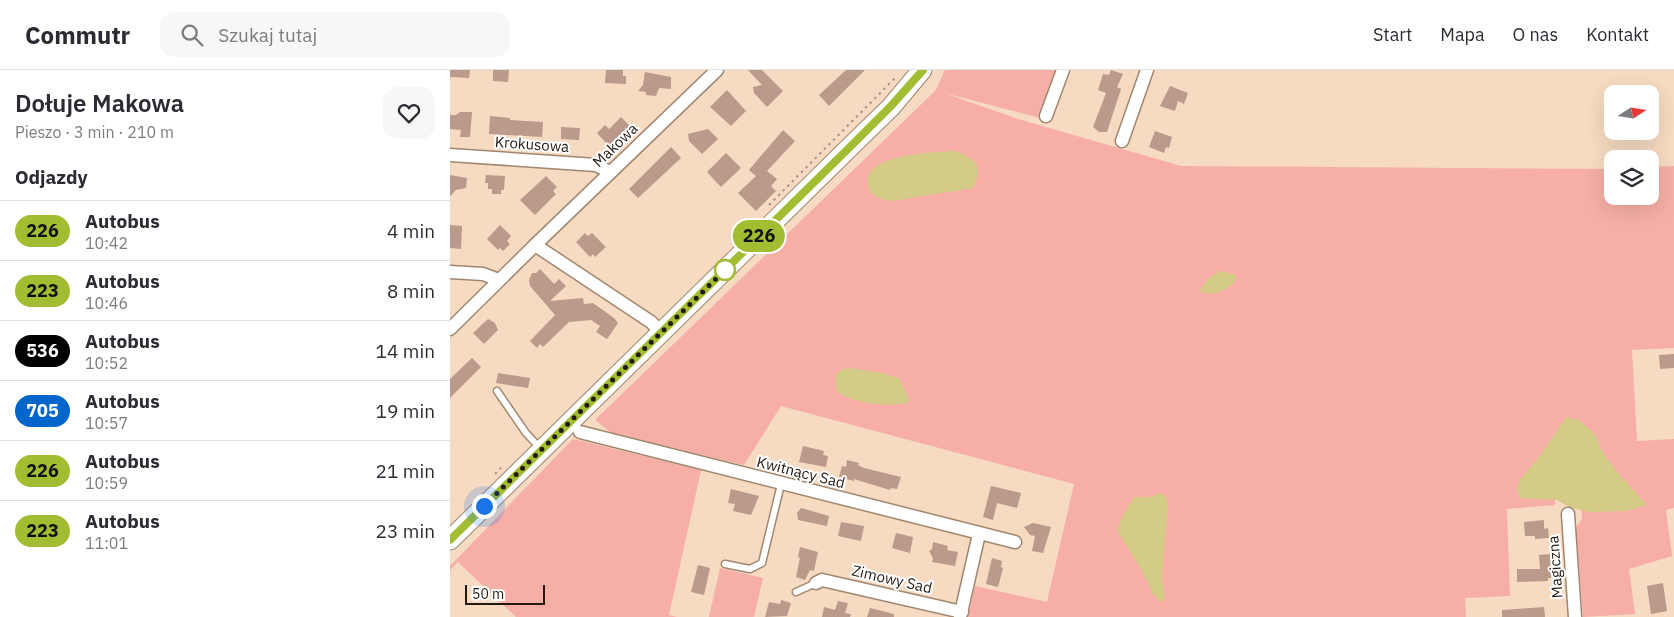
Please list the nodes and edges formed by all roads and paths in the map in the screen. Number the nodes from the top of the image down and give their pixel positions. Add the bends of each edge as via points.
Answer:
1 (717, 70) edge
2 (922, 70) edge
3 (1063, 70) edge
4 (1147, 70) edge
5 (897, 76) dead end
6 (1046, 116) dead end
7 (1122, 141) dead end
8 (450, 155) edge
9 (610, 172) junction
10 (768, 205) dead end
11 (535, 244) junction
12 (450, 272) edge
13 (499, 280) junction
14 (450, 329) edge
15 (661, 332) junction
16 (497, 391) dead end
17 (580, 432) dead end
18 (541, 449) junction
19 (781, 484) junction
20 (1568, 514) dead end
21 (979, 534) junction
22 (450, 540) edge
23 (1015, 542) dead end
24 (724, 564) dead end
25 (816, 582) joint
26 (796, 592) dead end
27 (961, 614) edge
28 (1575, 617) edge

1 - 9 street, Makowa
2 - 15 main road via 891,106
3 - 6 street
4 - 7 street
5 - 10 path
8 - 9 street, Krokusowa via 596,165
9 - 11 street, Makowa
11 - 13 street, Makowa
11 - 15 street
12 - 13 street via 483,274
13 - 14 street, Makowa
15 - 18 main road
16 - 18 lane
17 - 19 street, Kwitnący Sad
18 - 22 main road
19 - 21 street, Kwitnący Sad
19 - 24 lane via 762,563 750,569
20 - 28 street, Magiczna
21 - 23 street, Kwitnący Sad
21 - 27 street, Zimowy Sad
25 - 26 lane
25 - 27 street, Zimowy Sad via 822,580

